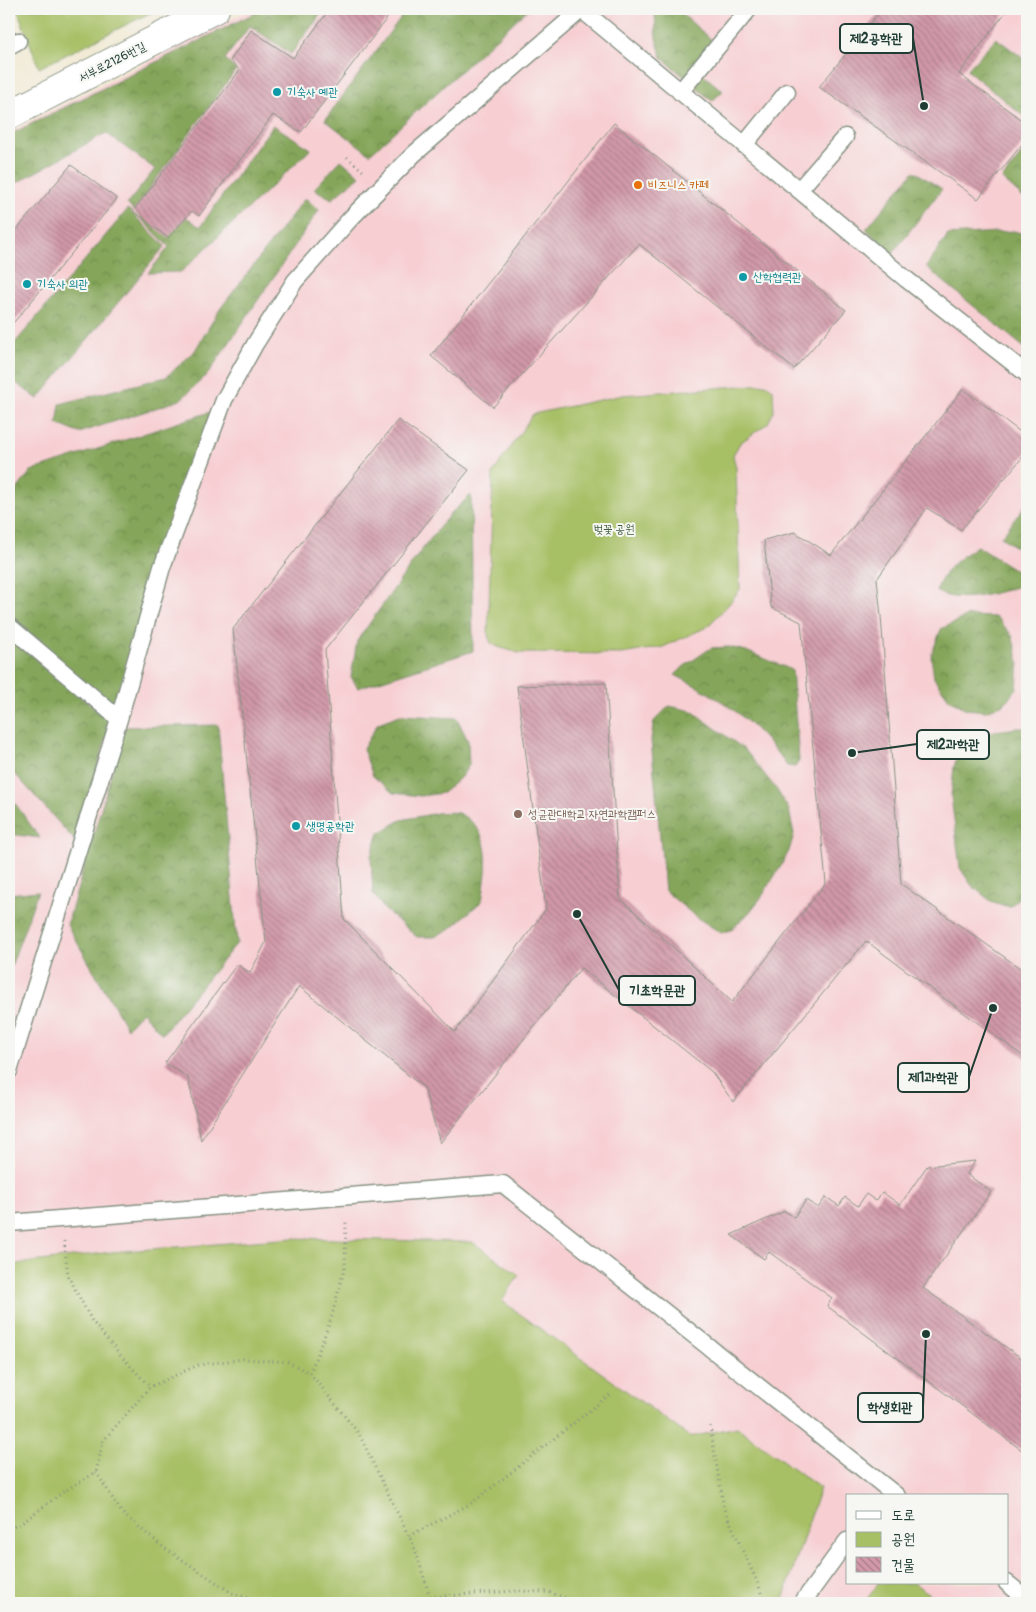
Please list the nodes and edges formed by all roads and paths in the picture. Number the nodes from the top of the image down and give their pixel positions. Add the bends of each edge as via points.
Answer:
1 (215, 9) edge
2 (581, 9) edge
3 (749, 9) edge
4 (680, 92) junction
5 (787, 92) dead end
6 (9, 115) edge
7 (845, 137) dead end
8 (744, 145) junction
9 (799, 190) junction
10 (1027, 374) edge
11 (9, 626) edge
12 (119, 719) junction
13 (9, 1071) edge
14 (346, 1197) junction
15 (61, 1219) junction
16 (9, 1223) edge
17 (310, 1373) junction
18 (150, 1388) junction
19 (612, 1393) dead end
20 (710, 1426) dead end
21 (96, 1472) junction
22 (888, 1493) edge
23 (9, 1528) edge
24 (409, 1536) junction
25 (846, 1542) edge
26 (1008, 1584) edge
27 (430, 1597) junction
28 (1027, 1599) edge
29 (265, 1603) edge
30 (426, 1603) edge
31 (579, 1603) edge
32 (764, 1603) edge
33 (802, 1603) edge

1 - 6 street, 서부로2126번길
2 - 4 lane
2 - 12 lane via 414,154 295,281 224,400 162,568
3 - 4 lane
4 - 8 lane
5 - 8 lane
7 - 9 lane
8 - 9 lane
9 - 10 lane
11 - 12 lane
12 - 13 lane
14 - 15 lane
14 - 17 path via 345,1266 331,1320
14 - 22 lane via 503,1184
15 - 16 lane
15 - 18 path via 68,1276 92,1321
17 - 18 path via 288,1362 243,1359 198,1366
17 - 24 path via 359,1434
18 - 21 path via 103,1441
19 - 24 path via 472,1503
20 - 32 path via 724,1509
21 - 23 path via 19,1525
21 - 29 path via 122,1513 163,1547 232,1593
24 - 27 path
25 - 33 lane
26 - 28 lane
27 - 30 path
27 - 31 path via 548,1592

